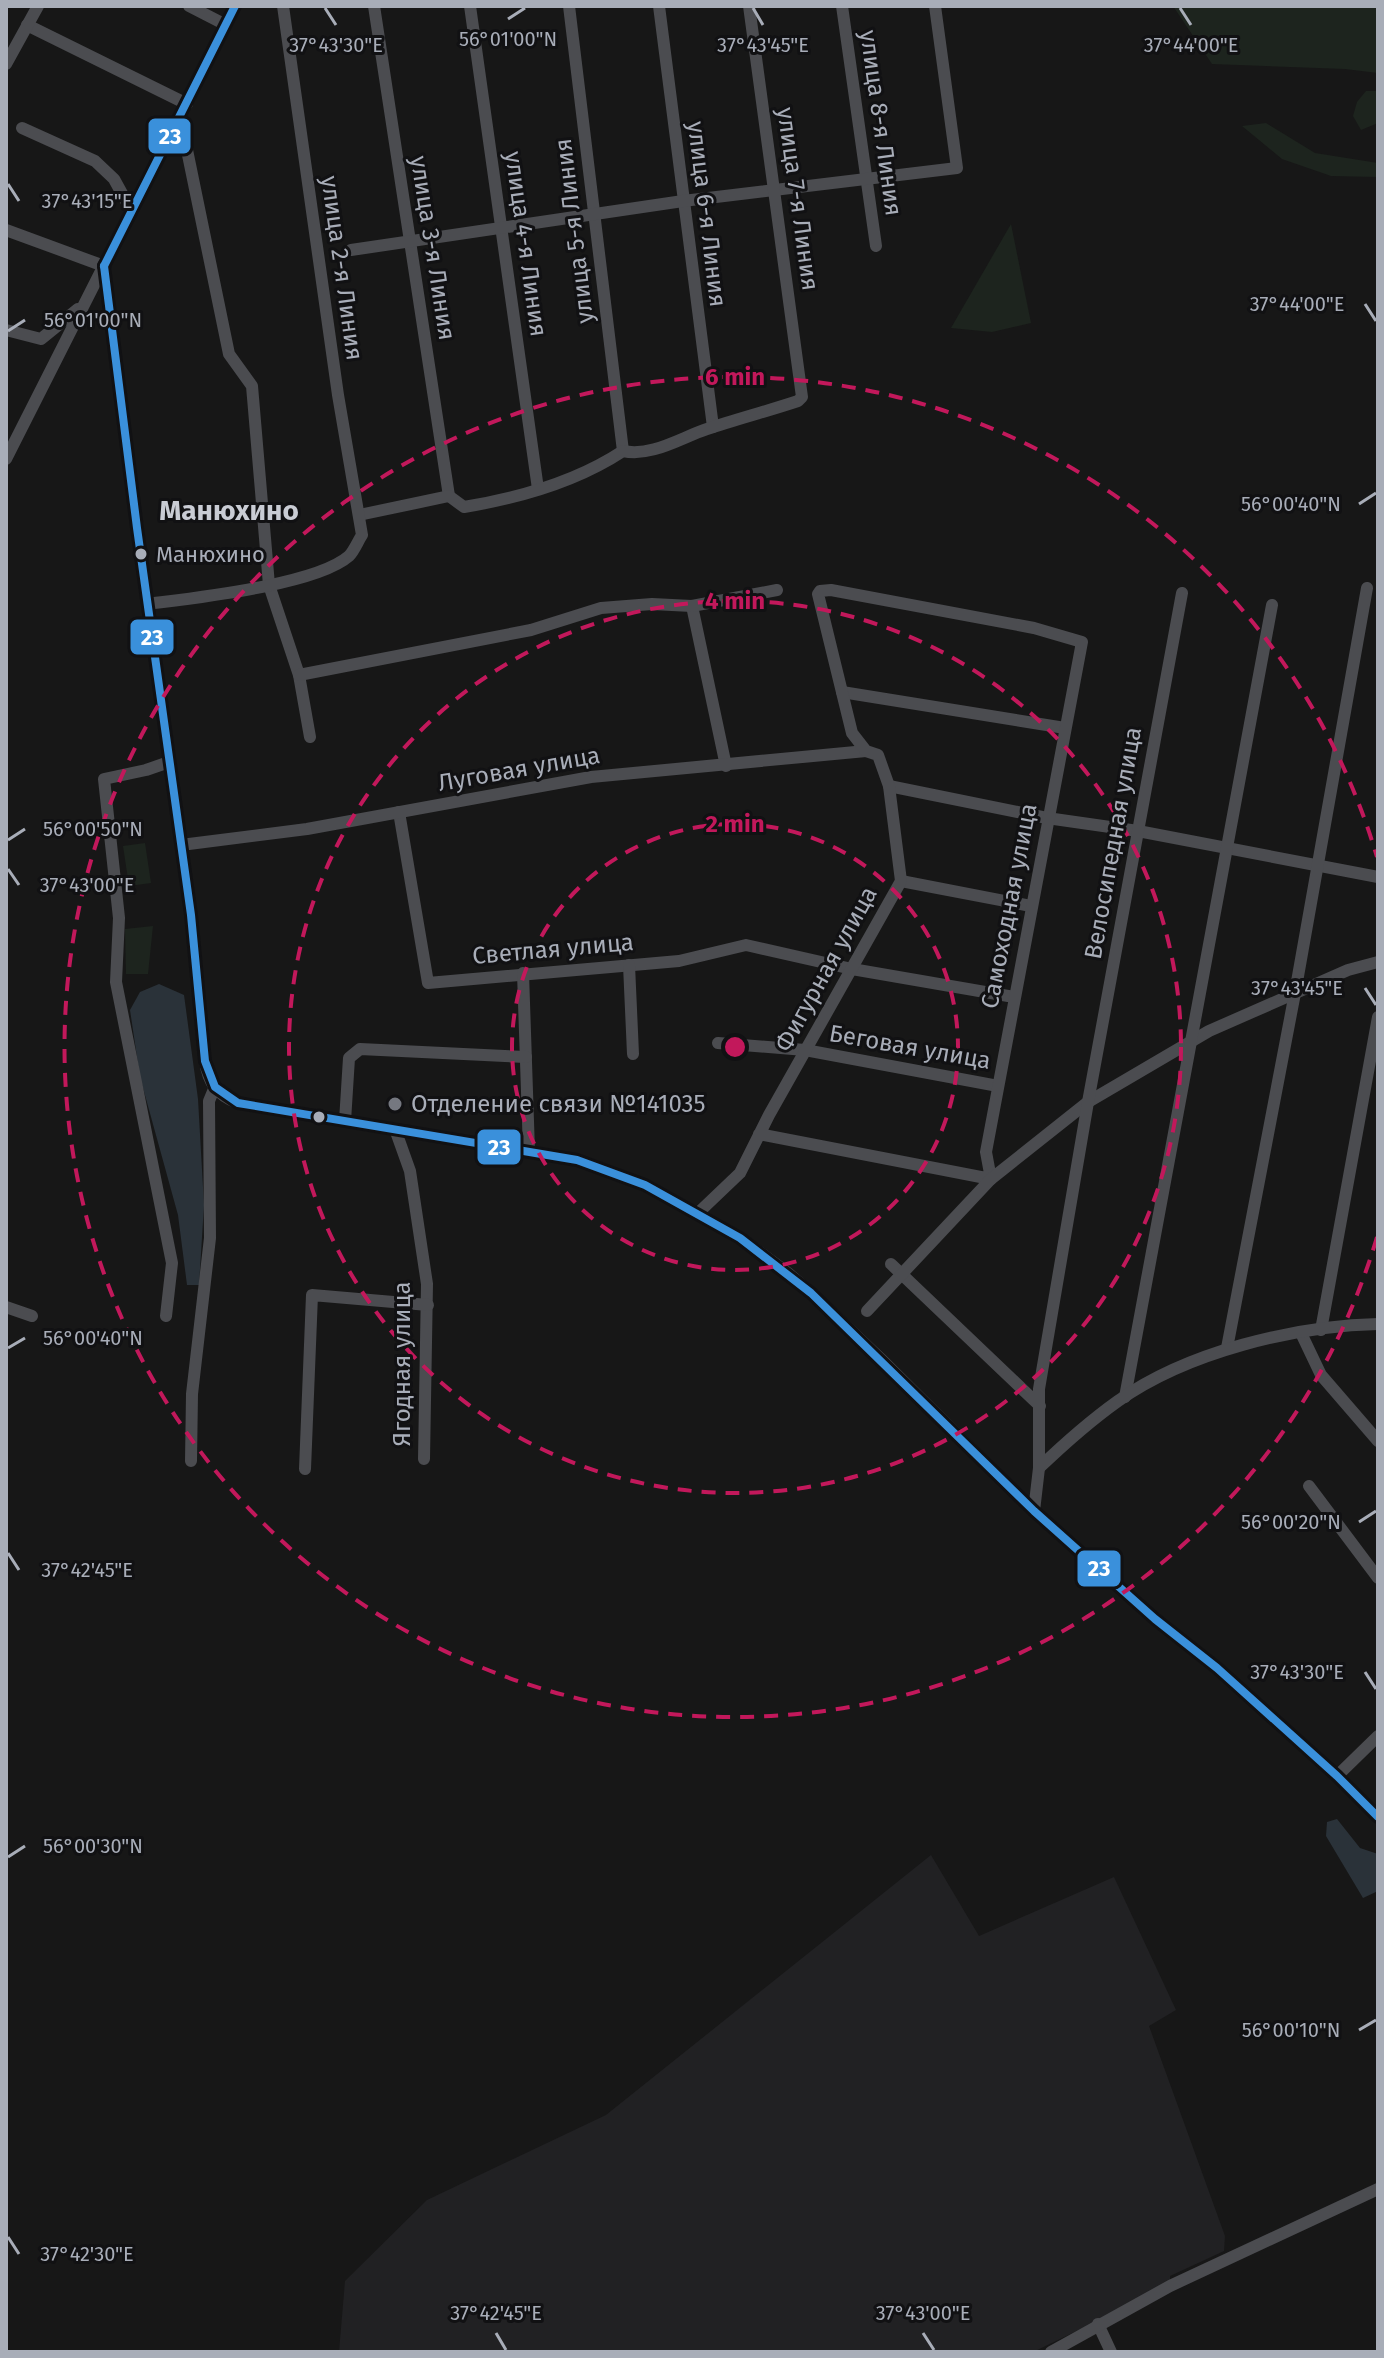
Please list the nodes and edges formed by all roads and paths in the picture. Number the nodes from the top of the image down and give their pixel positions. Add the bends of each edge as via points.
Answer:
1 (38, 6) edge
2 (189, 6) edge
3 (235, 6) edge
4 (283, 6) edge
5 (374, 6) edge
6 (470, 6) edge
7 (569, 6) edge
8 (659, 6) edge
9 (749, 6) edge
10 (842, 6) edge
11 (935, 6) edge
12 (27, 25) junction
13 (226, 25) junction
14 (6, 64) edge
15 (184, 110) junction
16 (22, 128) dead end
17 (867, 180) junction
18 (775, 190) junction
19 (683, 201) junction
20 (131, 210) junction
21 (594, 215) junction
22 (6, 230) edge
23 (501, 230) junction
24 (410, 241) junction
25 (876, 246) dead end
26 (351, 250) dead end
27 (104, 266) junction
28 (84, 304) junction
29 (6, 330) edge
30 (6, 424) edge
31 (713, 427) junction
32 (21, 429) junction
33 (623, 451) junction
34 (6, 459) edge
35 (538, 489) junction
36 (449, 496) junction
37 (359, 515) junction
38 (269, 585) junction
39 (1367, 588) dead end
40 (777, 590) dead end
41 (820, 591) joint
42 (1182, 593) dead end
43 (147, 604) junction
44 (1272, 605) dead end
45 (692, 606) junction
46 (299, 675) junction
47 (842, 692) junction
48 (1065, 728) junction
49 (310, 737) dead end
50 (866, 751) junction
51 (169, 762) junction
52 (726, 766) junction
53 (889, 786) junction
54 (399, 812) junction
55 (1047, 818) junction
56 (1138, 831) junction
57 (181, 845) junction
58 (1227, 848) junction
59 (1318, 866) junction
60 (1378, 877) edge
61 (901, 881) junction
62 (1031, 906) junction
63 (1378, 962) edge
64 (629, 965) junction
65 (852, 969) junction
66 (523, 973) junction
67 (1295, 993) junction
68 (1014, 997) junction
69 (1378, 1017) edge
70 (1192, 1040) junction
71 (718, 1043) dead end
72 (805, 1050) junction
73 (633, 1054) dead end
74 (526, 1057) junction
75 (998, 1086) junction
76 (214, 1089) junction
77 (1088, 1102) junction
78 (345, 1121) junction
79 (395, 1129) junction
80 (759, 1134) junction
81 (529, 1151) junction
82 (991, 1179) junction
83 (697, 1214) junction
84 (891, 1264) dead end
85 (902, 1274) junction
86 (428, 1305) junction
87 (6, 1307) edge
88 (867, 1311) dead end
89 (32, 1316) dead end
90 (166, 1316) dead end
91 (1378, 1324) edge
92 (1321, 1330) junction
93 (1301, 1333) junction
94 (1227, 1348) junction
95 (1125, 1397) junction
96 (1040, 1406) junction
97 (1378, 1441) edge
98 (424, 1459) dead end
99 (191, 1461) dead end
100 (1039, 1468) junction
101 (305, 1469) dead end
102 (1309, 1486) dead end
103 (1034, 1511) junction
104 (1378, 1578) edge
105 (1378, 1736) edge
106 (1337, 1776) junction
107 (1378, 1817) edge
108 (1378, 2189) edge
109 (1098, 2324) junction
110 (1051, 2352) edge
111 (1111, 2352) edge

1 - 12 street
2 - 13 street
3 - 13 street
4 - 37 street, улица 2-я Линия
5 - 24 street, улица 3-я Линия
6 - 23 street, улица 4-я Линия
7 - 21 street, улица 5-я Линия
8 - 19 street, улица 6-я Линия
9 - 18 street, улица 7-я Линия
10 - 17 street, улица 8-я Линия
11 - 17 street via 957,168
12 - 14 street
12 - 15 street
13 - 15 street
15 - 20 street
15 - 38 street via 229,354 252,386
16 - 20 street via 95,161 114,179
17 - 18 street
17 - 25 street, улица 8-я Линия
18 - 19 street
18 - 31 street, улица 7-я Линия via 802,397
19 - 21 street
19 - 31 street, улица 6-я Линия
20 - 27 street
21 - 23 street
21 - 33 street, улица 5-я Линия
22 - 27 street
23 - 24 street
23 - 35 street, улица 4-я Линия
24 - 26 street
24 - 36 street, улица 3-я Линия
27 - 28 street
27 - 43 street
28 - 29 street via 41,339
28 - 32 street
30 - 32 street
31 - 33 street via 636,454
32 - 34 street
33 - 35 street
35 - 36 street via 464,507
36 - 37 street
37 - 38 street, улица 2-я Линия via 362,535 350,555 329,568
38 - 43 street
38 - 46 street
39 - 59 street
40 - 45 street
41 - 47 street, Фигурная улица
41 - 48 street, Самоходная улица via 1034,628 1082,642
42 - 56 street, Велосипедная улица
43 - 51 street
44 - 58 street
45 - 46 street via 601,608 531,630
45 - 52 street
46 - 49 street
47 - 48 street
47 - 50 street, Фигурная улица via 852,733
48 - 55 street, Самоходная улица
50 - 52 street, Луговая улица
50 - 53 street, Фигурная улица via 878,755
51 - 57 street
51 - 90 street via 104,779 119,918 116,982 172,1263
52 - 54 street, Луговая улица via 591,777
53 - 55 street
53 - 61 street, Фигурная улица
54 - 57 street, Луговая улица
54 - 66 street, Светлая улица via 428,983
55 - 56 street
55 - 62 street, Самоходная улица
56 - 58 street
56 - 77 street, Велосипедная улица
57 - 76 street via 205,1061
58 - 59 street
58 - 70 street
59 - 60 street
59 - 67 street
61 - 62 street
61 - 65 street, Фигурная улица
62 - 68 street, Самоходная улица
63 - 67 street
64 - 65 street, Светлая улица via 679,961 746,945
64 - 66 street, Светлая улица
64 - 73 street
65 - 68 street, Светлая улица
65 - 72 street, Фигурная улица
66 - 74 street
67 - 70 street
67 - 94 street
68 - 75 street, Самоходная улица
69 - 92 street
70 - 77 street
70 - 95 street
71 - 72 street, Беговая улица
72 - 75 street, Беговая улица
72 - 80 street, Фигурная улица
74 - 78 street via 360,1049 349,1058
74 - 81 street
75 - 82 street, Самоходная улица via 986,1152
76 - 78 street via 238,1103
76 - 99 street via 209,1101 210,1238 192,1394
77 - 82 street
77 - 96 street, Велосипедная улица
78 - 79 street
79 - 81 street
79 - 86 street, Ягодная улица via 410,1171
80 - 82 street
80 - 83 street, Фигурная улица via 740,1173
81 - 83 street via 608,1170
82 - 85 street
83 - 103 street via 740,1238 799,1283
84 - 85 street
85 - 88 street
85 - 96 street
86 - 98 street, Ягодная улица
86 - 101 street via 312,1295
87 - 89 street
91 - 92 street
92 - 93 street
93 - 94 street
93 - 97 street via 1321,1375
94 - 95 street
95 - 100 street
96 - 100 street, Велосипедная улица
100 - 103 street, Велосипедная улица
102 - 104 street
103 - 106 street
105 - 106 street
106 - 107 street
108 - 109 street
109 - 110 street
109 - 111 street

